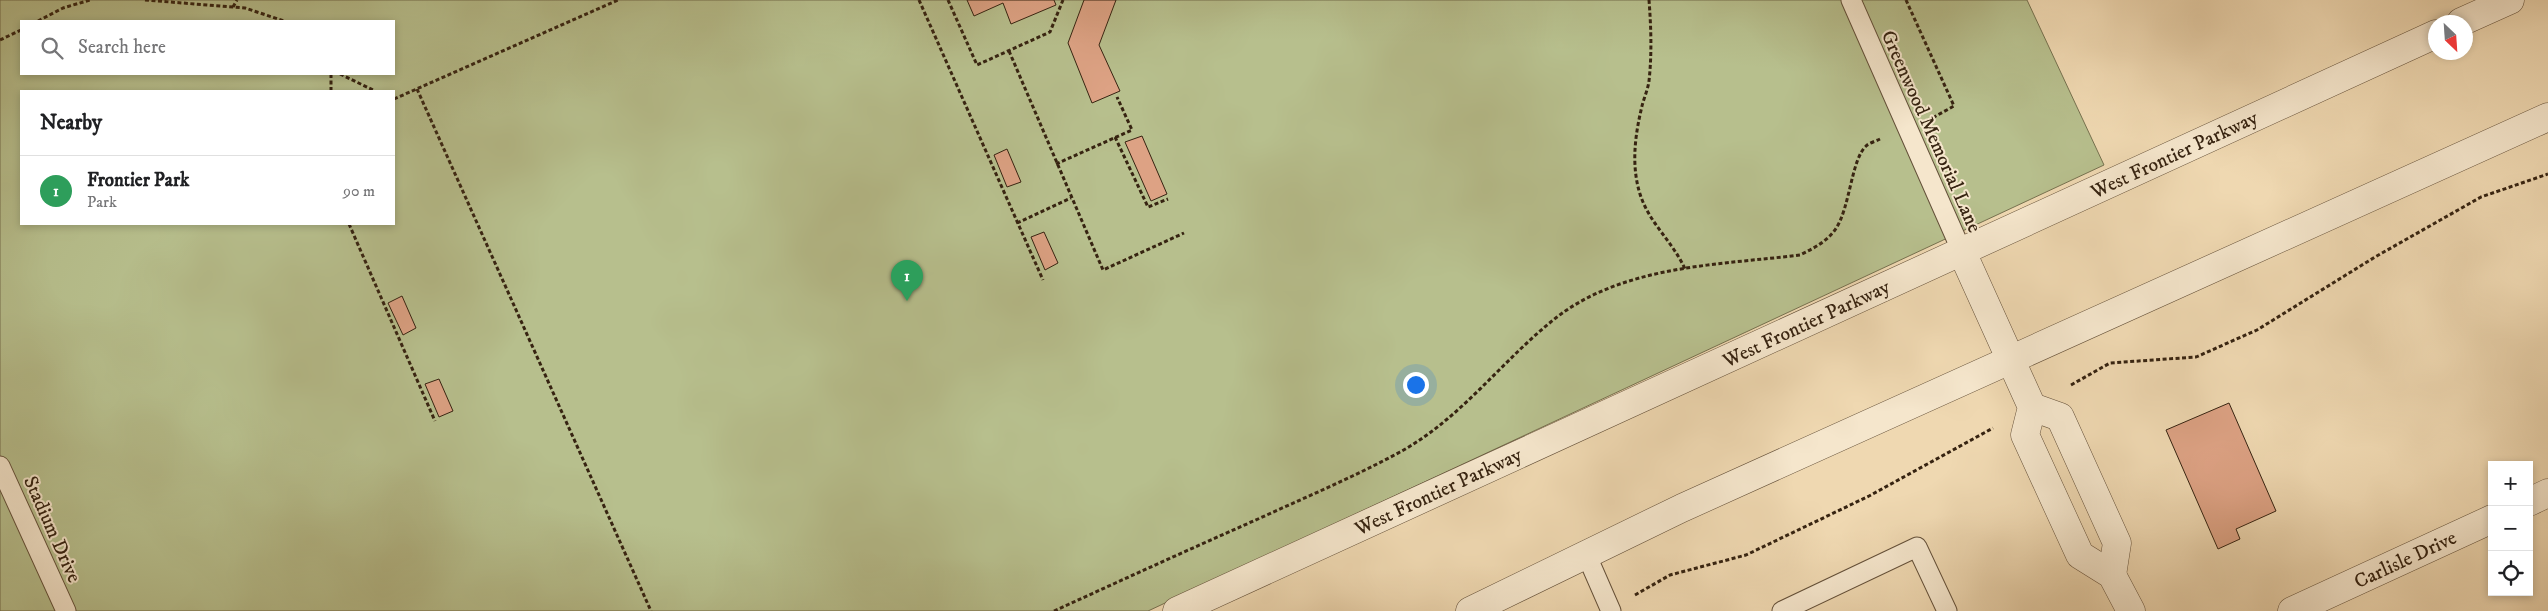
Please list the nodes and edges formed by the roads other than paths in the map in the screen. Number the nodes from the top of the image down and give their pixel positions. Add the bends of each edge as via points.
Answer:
1 (1851, 0) edge
2 (2510, 0) edge
3 (2473, 17) edge
4 (2428, 38) edge
5 (2548, 118) edge
6 (1962, 252) junction
7 (2011, 360) junction
8 (2032, 407) junction
9 (0, 466) edge
10 (2548, 493) edge
11 (2533, 500) edge
12 (2488, 521) edge
13 (1587, 556) junction
14 (2112, 574) junction
15 (66, 611) edge
16 (1177, 611) edge
17 (1470, 611) edge
18 (1611, 611) edge
19 (1782, 611) edge
20 (1947, 611) edge
21 (2131, 611) edge
22 (2292, 611) edge

1 - 6 lane, Greenwood Memorial Lane
2 - 3 street
4 - 6 street, West Frontier Parkway
5 - 7 street
6 - 7 street
6 - 16 street, West Frontier Parkway
7 - 8 street
7 - 13 street via 1682,508
8 - 14 street via 2025,435 2080,555
8 - 14 street via 2060,417 2117,543
9 - 15 lane, Stadium Drive
10 - 11 street
12 - 22 street, Carlisle Drive
13 - 17 street
13 - 18 lane
14 - 21 street
19 - 20 lane via 1916,547

